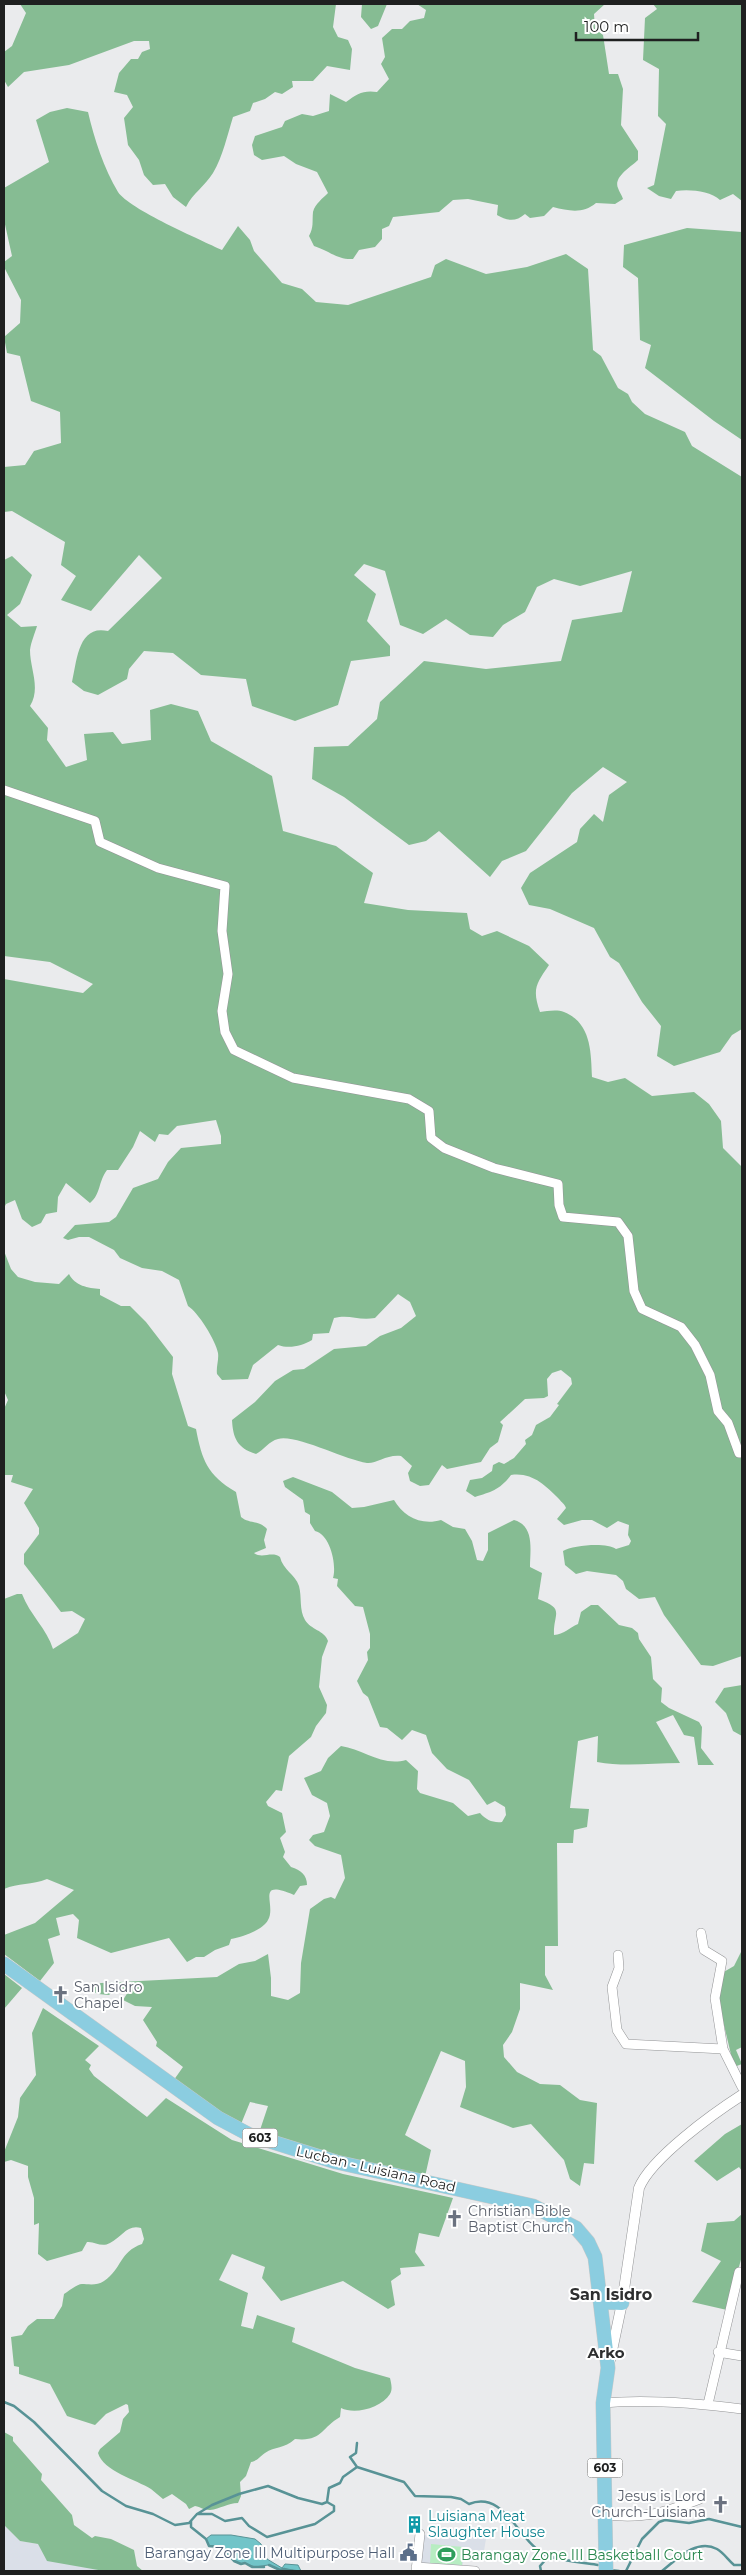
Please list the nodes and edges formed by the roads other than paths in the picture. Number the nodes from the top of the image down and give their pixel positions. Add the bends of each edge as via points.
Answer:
1 (4, 790) edge
2 (742, 1454) edge
3 (701, 1933) dead end
4 (618, 1955) dead end
5 (4, 1964) edge
6 (723, 2049) junction
7 (742, 2088) edge
8 (742, 2095) edge
9 (739, 2272) dead end
10 (601, 2302) junction
11 (622, 2303) junction
12 (718, 2352) junction
13 (742, 2356) edge
14 (608, 2368) junction
15 (603, 2403) junction
16 (708, 2404) junction
17 (742, 2410) edge
18 (700, 2499) dead end
19 (606, 2515) junction
20 (420, 2534) dead end
21 (416, 2569) edge
22 (606, 2570) edge
23 (475, 2571) edge

1 - 2 street via 96,821 100,842 158,868 225,886 222,931 228,974 222,1011 225,1032 234,1050 293,1078 409,1099 429,1111 431,1138 444,1148 494,1168 558,1184 559,1205 564,1217 618,1222 628,1236 634,1291 642,1309 681,1327 695,1345 710,1375 718,1410 728,1423 732,1438
3 - 6 street via 704,1950 722,1961 714,1998
4 - 6 street via 619,1968 612,1987 617,2030 626,2044
5 - 10 main road, Lucban - Luisiana Road / 603 via 218,2118 250,2135 336,2162 524,2203 576,2228 596,2257
6 - 7 street
8 - 11 street via 674,2148 643,2178
9 - 12 street
10 - 11 main road
10 - 14 main road, 603
11 - 14 street
12 - 13 street
12 - 16 street
14 - 15 main road, 603
15 - 16 street
15 - 19 main road, 603
16 - 17 street
18 - 19 street via 660,2514 633,2518
19 - 22 main road, 603
20 - 21 street
21 - 23 street

